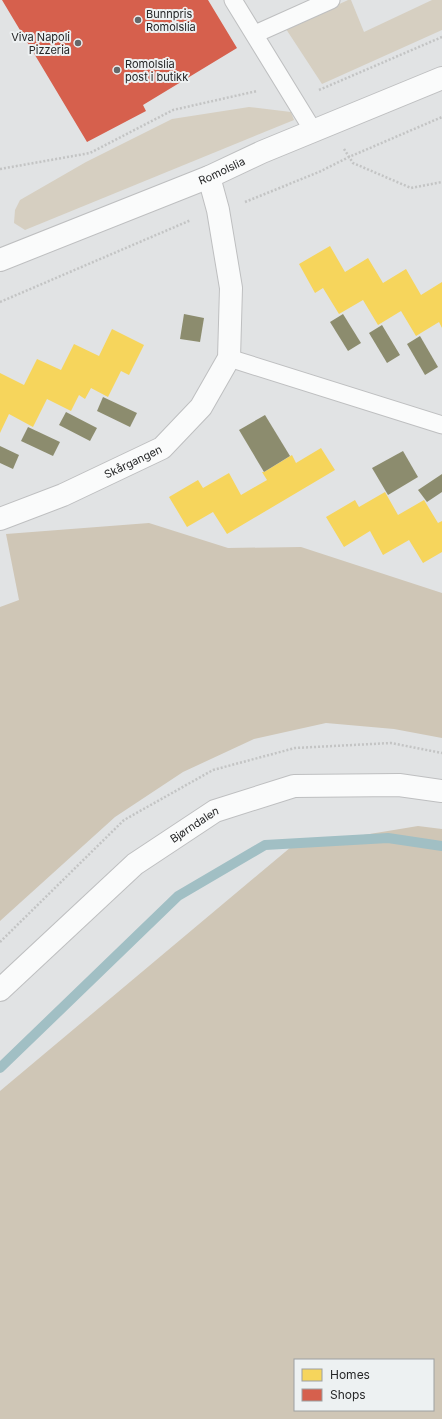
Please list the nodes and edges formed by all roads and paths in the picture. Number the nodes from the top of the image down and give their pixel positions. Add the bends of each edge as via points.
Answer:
1 (233, 0) edge
2 (331, 0) edge
3 (255, 34) junction
4 (442, 37) edge
5 (442, 78) edge
6 (285, 84) junction
7 (315, 92) dead end
8 (442, 118) edge
9 (314, 132) junction
10 (349, 157) junction
11 (0, 169) edge
12 (209, 177) junction
13 (442, 182) edge
14 (218, 210) junction
15 (0, 260) edge
16 (0, 302) edge
17 (229, 358) junction
18 (442, 425) edge
19 (0, 519) edge
20 (442, 791) edge
21 (0, 990) edge

1 - 3 lane
2 - 3 lane
3 - 6 lane
4 - 7 path
5 - 9 street, Romolslia
6 - 9 lane
6 - 11 path via 173,110 90,153
8 - 10 path
9 - 12 street, Romolslia via 262,152
10 - 13 path via 353,163 411,188
10 - 14 path via 261,197
12 - 14 street, Skårgangen
12 - 15 street, Romolslia
14 - 16 path
14 - 17 street, Skårgangen via 231,288
17 - 18 lane
17 - 19 street, Skårgangen via 201,407 162,448 62,495
20 - 21 street, Bjørndalen via 399,785 294,786 215,811 135,864

